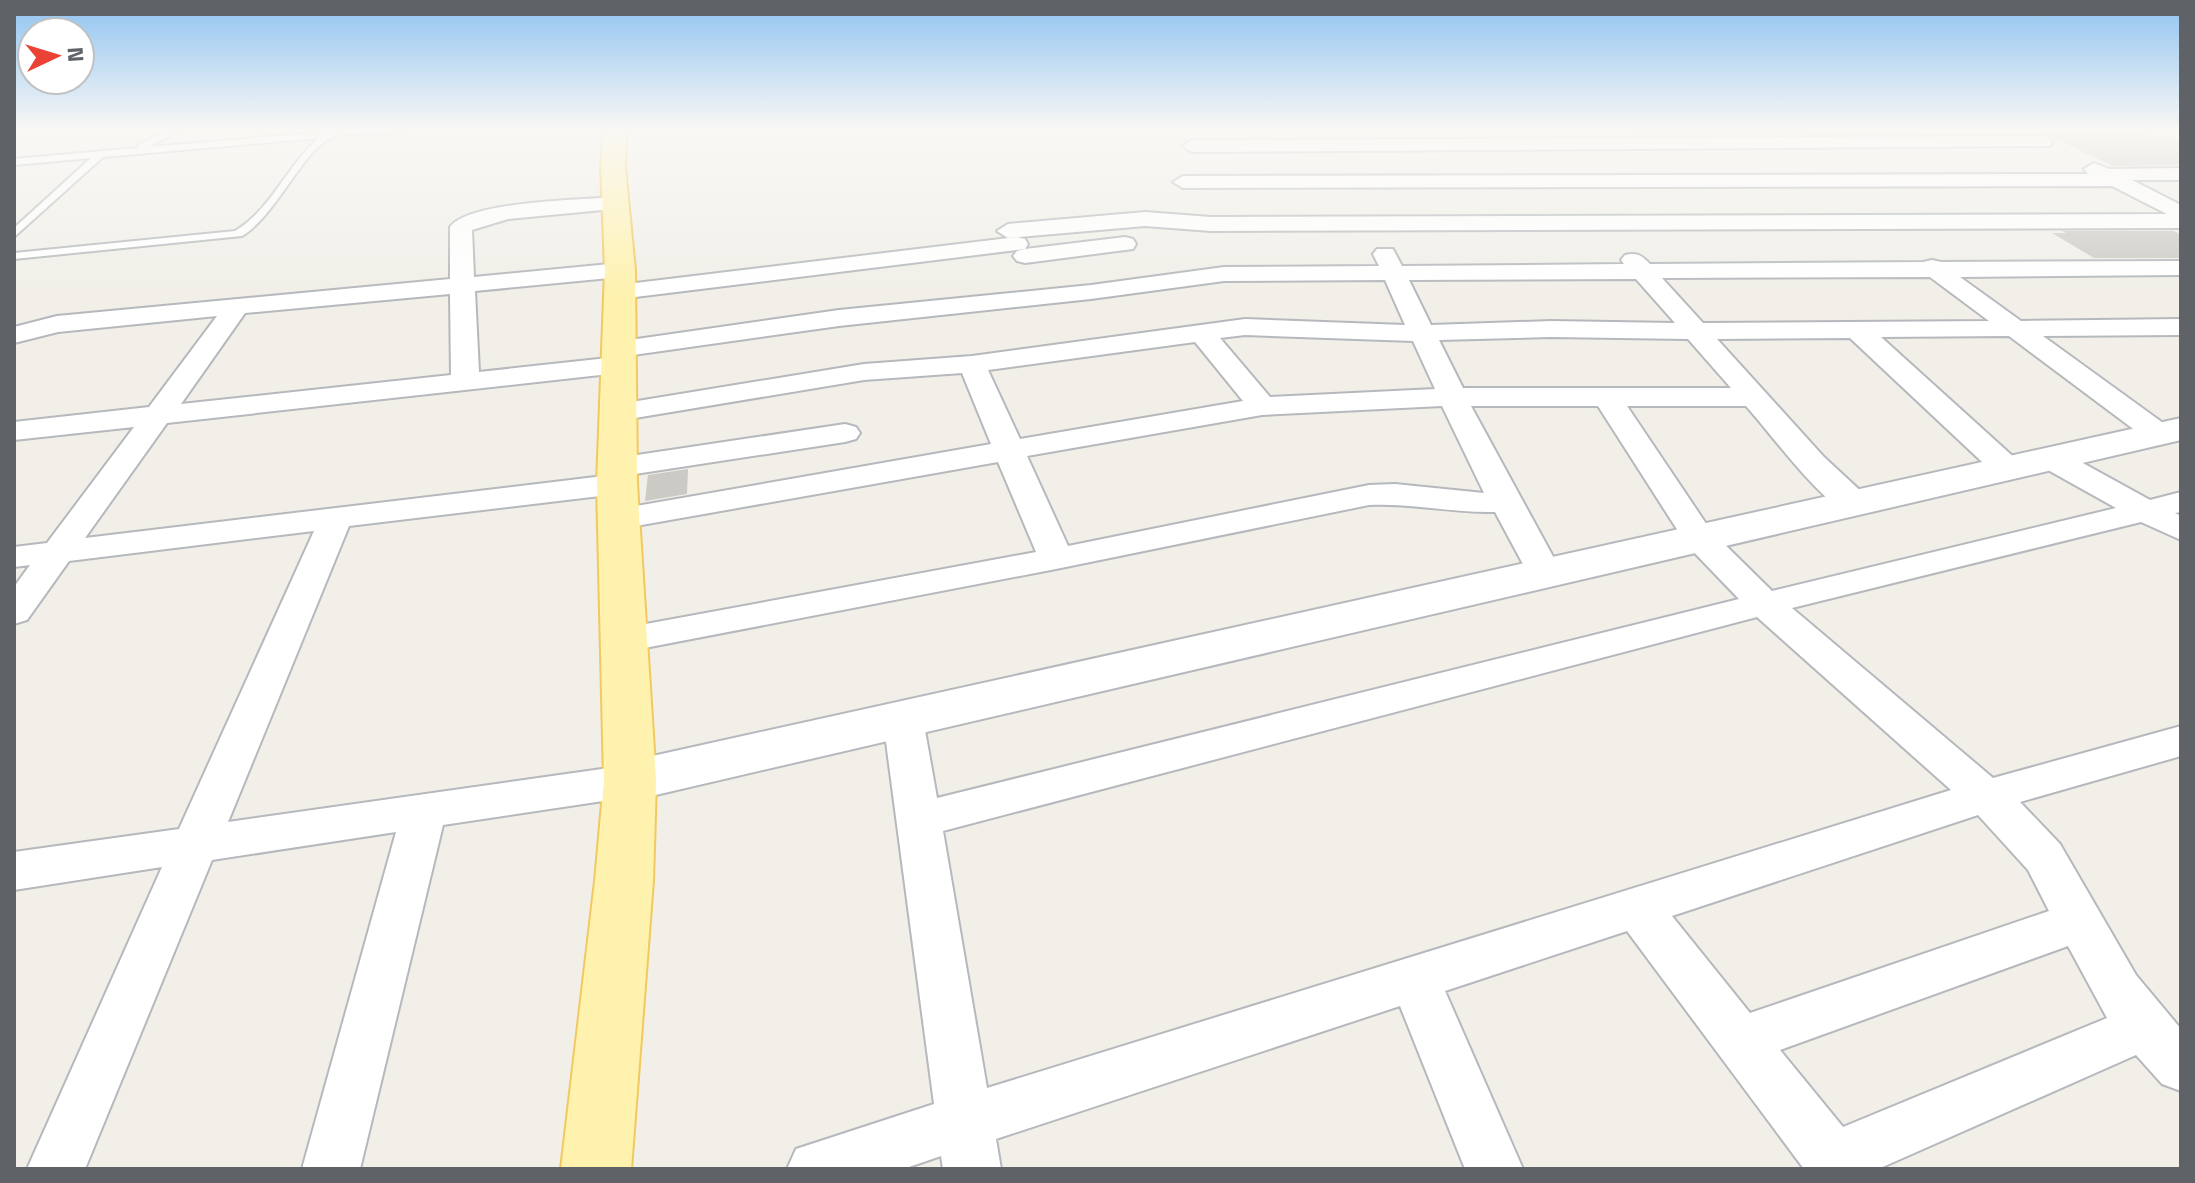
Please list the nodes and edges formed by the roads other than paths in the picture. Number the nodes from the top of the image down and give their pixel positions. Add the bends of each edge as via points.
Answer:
1 (69, 183) edge
2 (284, 183) edge
3 (616, 183) edge
4 (1346, 183) edge
5 (1565, 183) edge
6 (1819, 183) edge
7 (2121, 183) edge
8 (616, 203) junction
9 (2181, 213) edge
10 (1598, 221) junction
11 (2181, 221) edge
12 (1873, 223) junction
13 (1372, 224) junction
14 (14, 234) edge
15 (1012, 238) junction
16 (14, 256) edge
17 (854, 264) junction
18 (2181, 268) edge
19 (1936, 269) junction
20 (1394, 272) junction
21 (1644, 272) junction
22 (619, 281) junction
23 (465, 285) junction
24 (1052, 296) junction
25 (238, 306) junction
26 (874, 315) junction
27 (2181, 327) edge
28 (1855, 328) junction
29 (2015, 328) junction
30 (1696, 331) junction
31 (1201, 332) junction
32 (1422, 333) junction
33 (14, 335) edge
34 (618, 357) junction
35 (972, 364) junction
36 (465, 382) junction
37 (1452, 397) junction
38 (1607, 397) junction
39 (1753, 397) junction
40 (1262, 406) junction
41 (617, 412) junction
42 (159, 415) junction
43 (14, 431) edge
44 (2170, 431) edge
45 (845, 433) dead end
46 (1010, 450) junction
47 (2050, 458) junction
48 (2007, 468) junction
49 (617, 490) junction
50 (1505, 502) junction
51 (1854, 503) junction
52 (2165, 507) edge
53 (336, 518) junction
54 (2181, 530) edge
55 (1699, 538) junction
56 (57, 552) junction
57 (14, 557) edge
58 (1056, 559) junction
59 (1544, 573) junction
60 (1764, 604) junction
61 (14, 612) edge
62 (624, 640) junction
63 (903, 719) junction
64 (2181, 741) edge
65 (630, 781) junction
66 (1986, 796) junction
67 (424, 811) junction
68 (918, 820) junction
69 (196, 844) junction
70 (14, 871) edge
71 (1637, 908) junction
72 (2079, 921) junction
73 (1414, 977) junction
74 (2144, 1027) junction
75 (1741, 1040) junction
76 (2181, 1066) edge
77 (968, 1146) edge
78 (1836, 1165) edge
79 (56, 1169) edge
80 (331, 1169) edge
81 (596, 1169) edge
82 (816, 1169) edge
83 (1494, 1169) edge

1 - 14 lane
2 - 16 lane via 254,225 238,234
3 - 8 main road
4 - 13 street
5 - 10 street
6 - 12 street
7 - 9 street
8 - 22 main road
8 - 23 street via 465,222
10 - 12 street
10 - 13 street
10 - 21 street
11 - 12 street
12 - 19 street
13 - 15 street via 1179,222 1178,234 1171,238
13 - 20 street
15 - 17 street
15 - 24 street
17 - 22 street
17 - 26 street
18 - 19 street
19 - 21 street
19 - 29 street
20 - 21 street
20 - 24 street via 1224,274
20 - 32 street
21 - 30 street
22 - 23 street
22 - 34 main road
23 - 25 street
23 - 36 street
24 - 26 street
25 - 33 street via 57,324
25 - 42 street
26 - 34 street
27 - 29 street
28 - 29 street
28 - 30 street
28 - 48 street
29 - 44 street
30 - 32 street
30 - 39 street
31 - 32 street via 1245,327
31 - 35 street
31 - 40 street
32 - 37 street
34 - 36 street
34 - 41 main road
35 - 41 street via 864,372
35 - 46 street
36 - 42 street
37 - 38 street
37 - 40 street
37 - 50 street
38 - 39 street
38 - 55 street
39 - 51 street
40 - 46 street
41 - 49 main road
42 - 43 street
42 - 56 street
44 - 47 street
45 - 49 street
46 - 49 street
46 - 58 street
47 - 48 street
47 - 52 street
48 - 51 street
49 - 53 street
49 - 62 main road
50 - 58 street via 1369,495
50 - 59 street
51 - 55 street
52 - 54 street
52 - 60 street
53 - 56 street
53 - 69 street
55 - 59 street
55 - 60 street
56 - 57 street
56 - 61 street
58 - 62 street
59 - 63 street
60 - 66 street
60 - 68 street
62 - 65 main road
63 - 65 street
63 - 68 street
64 - 66 street
65 - 67 street
65 - 81 main road
66 - 71 street
66 - 72 street via 2044,857
67 - 69 street
67 - 80 street
68 - 77 street
69 - 70 street
69 - 79 street
71 - 73 street
71 - 75 street
72 - 74 street
72 - 75 street
73 - 77 street
73 - 83 street
74 - 76 street
74 - 78 street
75 - 78 street
77 - 82 street

